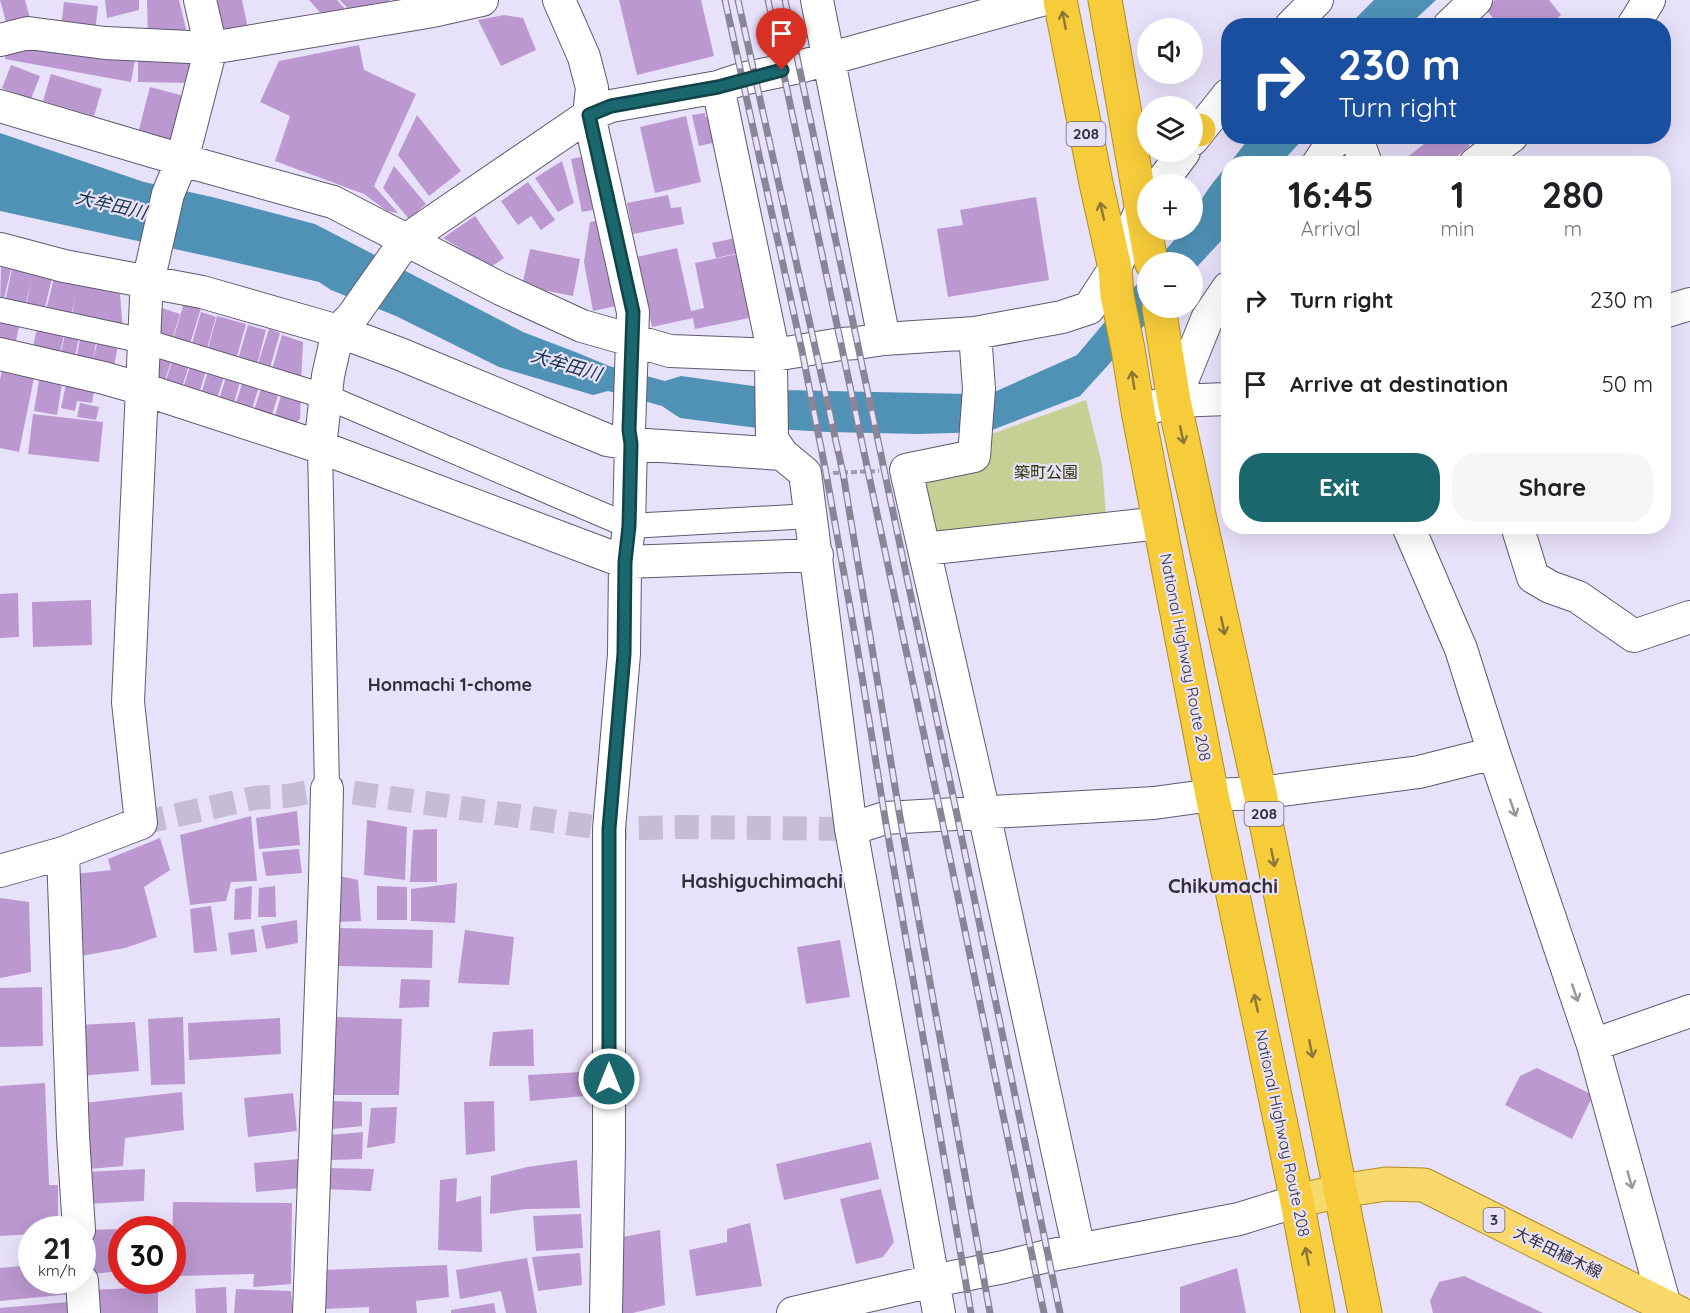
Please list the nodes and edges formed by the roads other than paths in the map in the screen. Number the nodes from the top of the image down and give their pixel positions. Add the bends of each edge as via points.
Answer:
1 (200, 0) edge
2 (482, 0) edge
3 (559, 0) edge
4 (817, 0) edge
5 (1041, 0) edge
6 (1060, 0) edge
7 (1104, 0) edge
8 (1476, 0) edge
9 (1649, 0) edge
10 (1317, 9) edge
11 (1303, 18) edge
12 (1457, 18) edge
13 (1638, 18) edge
14 (0, 40) edge
15 (211, 48) junction
16 (829, 59) junction
17 (718, 87) junction
18 (1121, 96) junction
19 (1221, 103) edge
20 (0, 106) edge
21 (1137, 113) edge
22 (589, 115) junction
23 (1203, 125) edge
24 (1501, 144) edge
25 (1486, 156) edge
26 (182, 160) junction
27 (1143, 174) edge
28 (1137, 231) edge
29 (0, 249) edge
30 (400, 250) junction
31 (150, 273) junction
32 (1116, 282) junction
33 (1221, 298) edge
34 (1690, 304) edge
35 (0, 310) edge
36 (1671, 310) edge
37 (1161, 318) edge
38 (345, 324) junction
39 (975, 333) junction
40 (884, 339) junction
41 (144, 342) junction
42 (0, 354) edge
43 (632, 356) junction
44 (772, 359) junction
45 (142, 389) junction
46 (327, 397) junction
47 (1221, 399) edge
48 (1174, 401) junction
49 (1138, 411) junction
50 (630, 437) junction
51 (320, 447) junction
52 (786, 455) junction
53 (811, 516) junction
54 (1160, 523) junction
55 (629, 526) junction
56 (1411, 534) edge
57 (1520, 534) edge
58 (924, 549) junction
59 (817, 555) junction
60 (625, 562) junction
61 (1690, 617) edge
62 (1494, 753) junction
63 (327, 789) joint
64 (1260, 793) junction
65 (1212, 795) junction
66 (984, 813) junction
67 (851, 829) junction
68 (63, 853) junction
69 (0, 871) edge
70 (1690, 1011) edge
71 (1593, 1045) junction
72 (1340, 1191) junction
73 (1297, 1201) junction
74 (78, 1216) edge
75 (1079, 1250) junction
76 (933, 1281) junction
77 (83, 1294) edge
78 (1672, 1309) edge
79 (84, 1313) edge
80 (309, 1313) edge
81 (606, 1313) edge
82 (793, 1313) edge
83 (939, 1313) edge
84 (1318, 1313) edge
85 (1365, 1313) edge

1 - 15 street
2 - 15 street
3 - 22 street via 584,57 592,88
4 - 16 street
5 - 16 street
32 -> 6 highway, National Highway Route 208 / 208
7 - 18 highway, 208
8 - 12 street
9 - 13 street
10 - 11 street
14 - 15 street via 28,33 105,43
15 - 26 street
16 - 17 street
16 - 40 street
17 - 22 street via 611,106
17 - 44 street
18 - 21 highway
18 - 27 highway, 208
19 - 23 street
20 - 26 street
22 - 30 street
22 - 43 street via 633,312
24 - 25 street
26 - 30 street via 333,202
26 - 31 street via 168,194
28 - 32 street
29 - 31 street via 64,266
30 - 38 street
30 - 43 street via 572,322
31 - 38 street via 202,292
31 - 41 street
32 - 39 street via 1089,308 1062,317
49 -> 32 highway, National Highway Route 208 / 208
33 - 48 street via 1207,319
34 - 36 street
35 - 41 street
37 - 48 highway, 208
38 - 46 street via 328,376
38 - 50 street via 400,354 608,440
39 - 40 street
39 - 58 street via 979,389 974,456 906,470
40 - 44 street
41 - 45 street
41 - 46 street
42 - 45 street
43 - 44 street via 670,351
43 - 50 street
44 - 52 street
45 - 51 street
45 - 68 street via 128,702 141,824
46 - 51 street
46 - 55 street
47 - 48 street
48 - 49 street
48 -> 64 highway, 208
49 - 54 highway, National Highway Route 208 / 208
50 - 52 street
50 - 55 street
51 - 60 street
51 - 63 street
52 - 53 street
53 - 55 street
53 - 59 street
54 - 58 street
54 - 65 highway, National Highway Route 208 / 208
55 - 60 street
56 - 62 street via 1461,650
57 - 61 street via 1533,577 1578,597 1634,636
58 - 66 street
59 - 60 street
59 - 67 street
60 - 81 street via 624,654 609,829
62 - 64 street via 1419,772
62 -> 71 street
63 - 80 street
64 - 65 street
64 -> 72 highway, 208
65 - 66 street via 1154,803
73 -> 65 highway, National Highway Route 208 / 208
66 - 67 street via 885,818
66 - 75 street
67 - 76 street
68 - 69 street
68 - 74 street
70 - 71 street
71 -> 78 street
72 - 73 main road, 大牟田植木線 / 3
72 - 78 main road, 大牟田植木線 / 3 via 1386,1184 1424,1185
72 - 85 highway, 208
73 - 75 street via 1239,1219
84 -> 73 highway, National Highway Route 208 / 208
75 - 76 street
76 - 82 street
76 - 83 street
77 - 79 street

